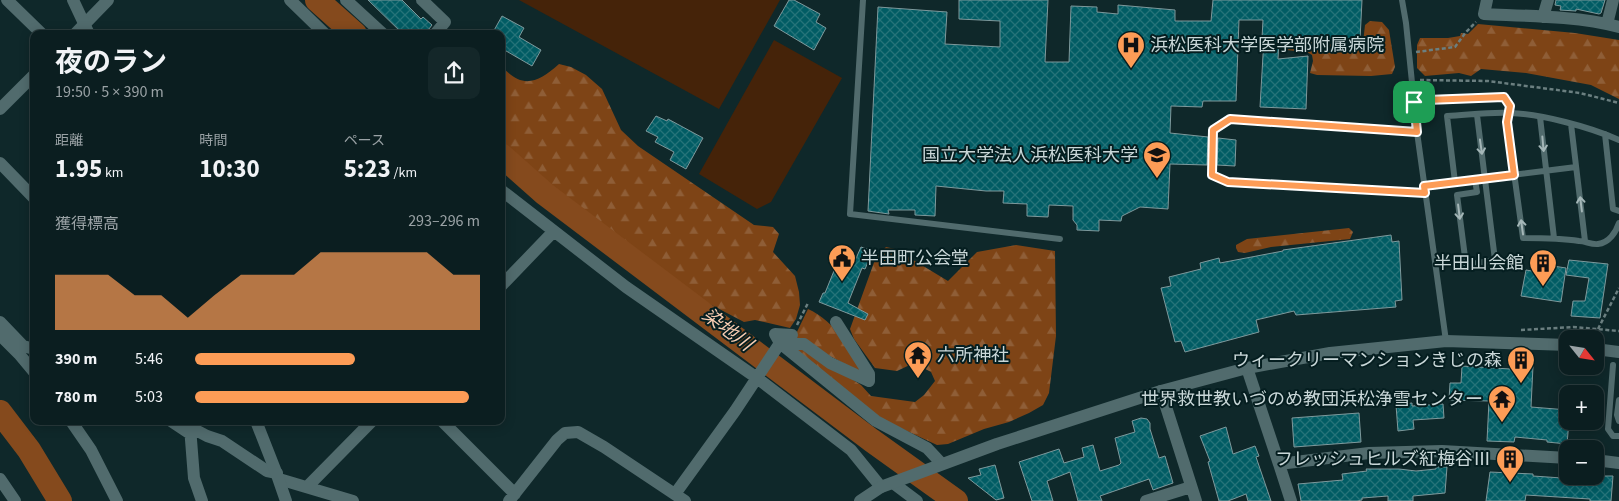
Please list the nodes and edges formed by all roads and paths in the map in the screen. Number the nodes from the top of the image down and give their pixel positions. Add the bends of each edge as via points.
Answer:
1 (7, 0) edge
2 (73, 0) edge
3 (108, 0) edge
4 (290, 0) edge
5 (346, 0) edge
6 (422, 0) edge
7 (863, 0) edge
8 (1402, 0) edge
9 (1487, 0) edge
10 (1548, 0) edge
11 (1613, 0) edge
12 (1484, 14) junction
13 (1543, 17) junction
14 (1613, 25) edge
15 (87, 29) edge
16 (38, 30) edge
17 (321, 30) edge
18 (379, 30) edge
19 (438, 30) edge
20 (1409, 53) junction
21 (30, 79) edge
22 (1412, 80) junction
23 (1414, 102) junction
24 (1619, 104) edge
25 (0, 109) edge
26 (1509, 113) junction
27 (1477, 115) junction
28 (1540, 117) junction
29 (1571, 124) junction
30 (1417, 132) junction
31 (1605, 134) junction
32 (1619, 140) edge
33 (0, 164) edge
34 (1576, 167) junction
35 (1545, 171) junction
36 (1514, 175) junction
37 (1486, 178) junction
38 (1476, 180) junction
39 (1455, 182) junction
40 (1424, 190) junction
41 (505, 193) edge
42 (30, 194) edge
43 (1619, 211) edge
44 (1619, 223) edge
45 (554, 231) junction
46 (1554, 238) junction
47 (1060, 239) dead end
48 (1585, 241) junction
49 (505, 282) edge
50 (1619, 288) edge
51 (808, 303) dead end
52 (0, 322) edge
53 (836, 322) dead end
54 (1598, 329) junction
55 (1516, 330) dead end
56 (1619, 331) edge
57 (792, 335) joint
58 (0, 336) edge
59 (1446, 341) junction
60 (779, 345) junction
61 (1559, 346) edge
62 (30, 348) edge
63 (1604, 350) edge
64 (1619, 352) edge
65 (1613, 365) dead end
66 (30, 367) edge
67 (1247, 368) junction
68 (758, 376) junction
69 (1161, 391) junction
70 (1619, 400) edge
71 (1619, 420) edge
72 (74, 425) edge
73 (258, 425) edge
74 (368, 425) edge
75 (446, 425) edge
76 (188, 427) edge
77 (1619, 436) edge
78 (1559, 458) edge
79 (1604, 461) edge
80 (1619, 462) edge
81 (942, 463) junction
82 (1279, 464) junction
83 (278, 476) junction
84 (0, 479) edge
85 (892, 483) junction
86 (307, 487) junction
87 (1191, 487) junction
88 (512, 497) edge
89 (285, 498) edge
90 (680, 498) edge
91 (15, 501) edge
92 (117, 501) edge
93 (202, 501) edge
94 (353, 501) edge
95 (860, 501) edge
96 (917, 501) edge
97 (1146, 501) edge
98 (1196, 501) edge
99 (1291, 501) edge

1 - 16 street
2 - 15 street
3 - 15 street
4 - 17 street
5 - 18 street
6 - 19 street via 445,22
7 - 47 lane via 850,214
8 - 20 lane
9 - 12 street
10 - 13 street
11 - 14 street
12 - 13 street
12 - 20 path via 1455,47
13 - 14 street
20 - 22 lane
21 - 25 street
22 - 23 lane
22 - 24 path via 1497,82 1580,93
23 - 26 lane via 1504,97 1510,106
23 - 30 lane
26 - 27 lane
26 - 28 lane
26 - 36 lane via 1507,122
27 -> 37 lane
27 - 39 lane via 1447,116
28 - 29 lane
28 -> 35 lane
29 - 31 lane
29 - 34 lane
30 - 40 lane
30 - 40 lane via 1230,119 1213,130 1212,175 1228,182
31 - 32 lane
31 - 43 lane via 1613,209
33 - 42 street
34 - 35 lane
48 -> 34 lane
35 - 36 lane
35 - 46 lane
36 - 37 lane
46 -> 36 lane via 1523,238
37 - 38 lane
38 -> 37 lane via 1477,192 1457,196 1466,265 1495,260
38 - 39 lane
39 - 40 lane
40 - 59 lane
41 - 45 street
44 - 48 lane via 1616,233 1604,242 1597,245
45 - 49 street
45 - 68 street via 626,287
46 - 48 lane
50 - 54 path
51 - 57 path
52 - 62 street via 23,346
53 - 60 street via 869,374 868,381 830,363 804,344
54 - 55 path
54 - 56 path
57 - 60 street via 775,334
58 - 66 street
59 - 61 street
59 - 67 street via 1330,353
60 - 68 street
60 - 81 street via 876,420 926,448
63 - 64 street
65 - 77 lane via 1608,429 1613,436
67 - 69 street
67 - 82 street
68 - 85 street
68 - 90 street
69 - 81 street
69 - 87 street
70 - 71 lane
72 - 92 street
73 - 83 street
74 - 86 street
75 - 88 street
76 - 83 street via 222,441
76 - 93 street via 194,478
78 - 82 street via 1442,451 1369,453
79 - 80 street
81 - 85 street
82 - 99 street
83 - 86 street
83 - 89 street
84 - 91 street
85 - 95 street
85 - 96 street
86 - 94 street
87 - 97 street
87 - 98 street
88 - 90 street via 557,440 565,433 578,432

